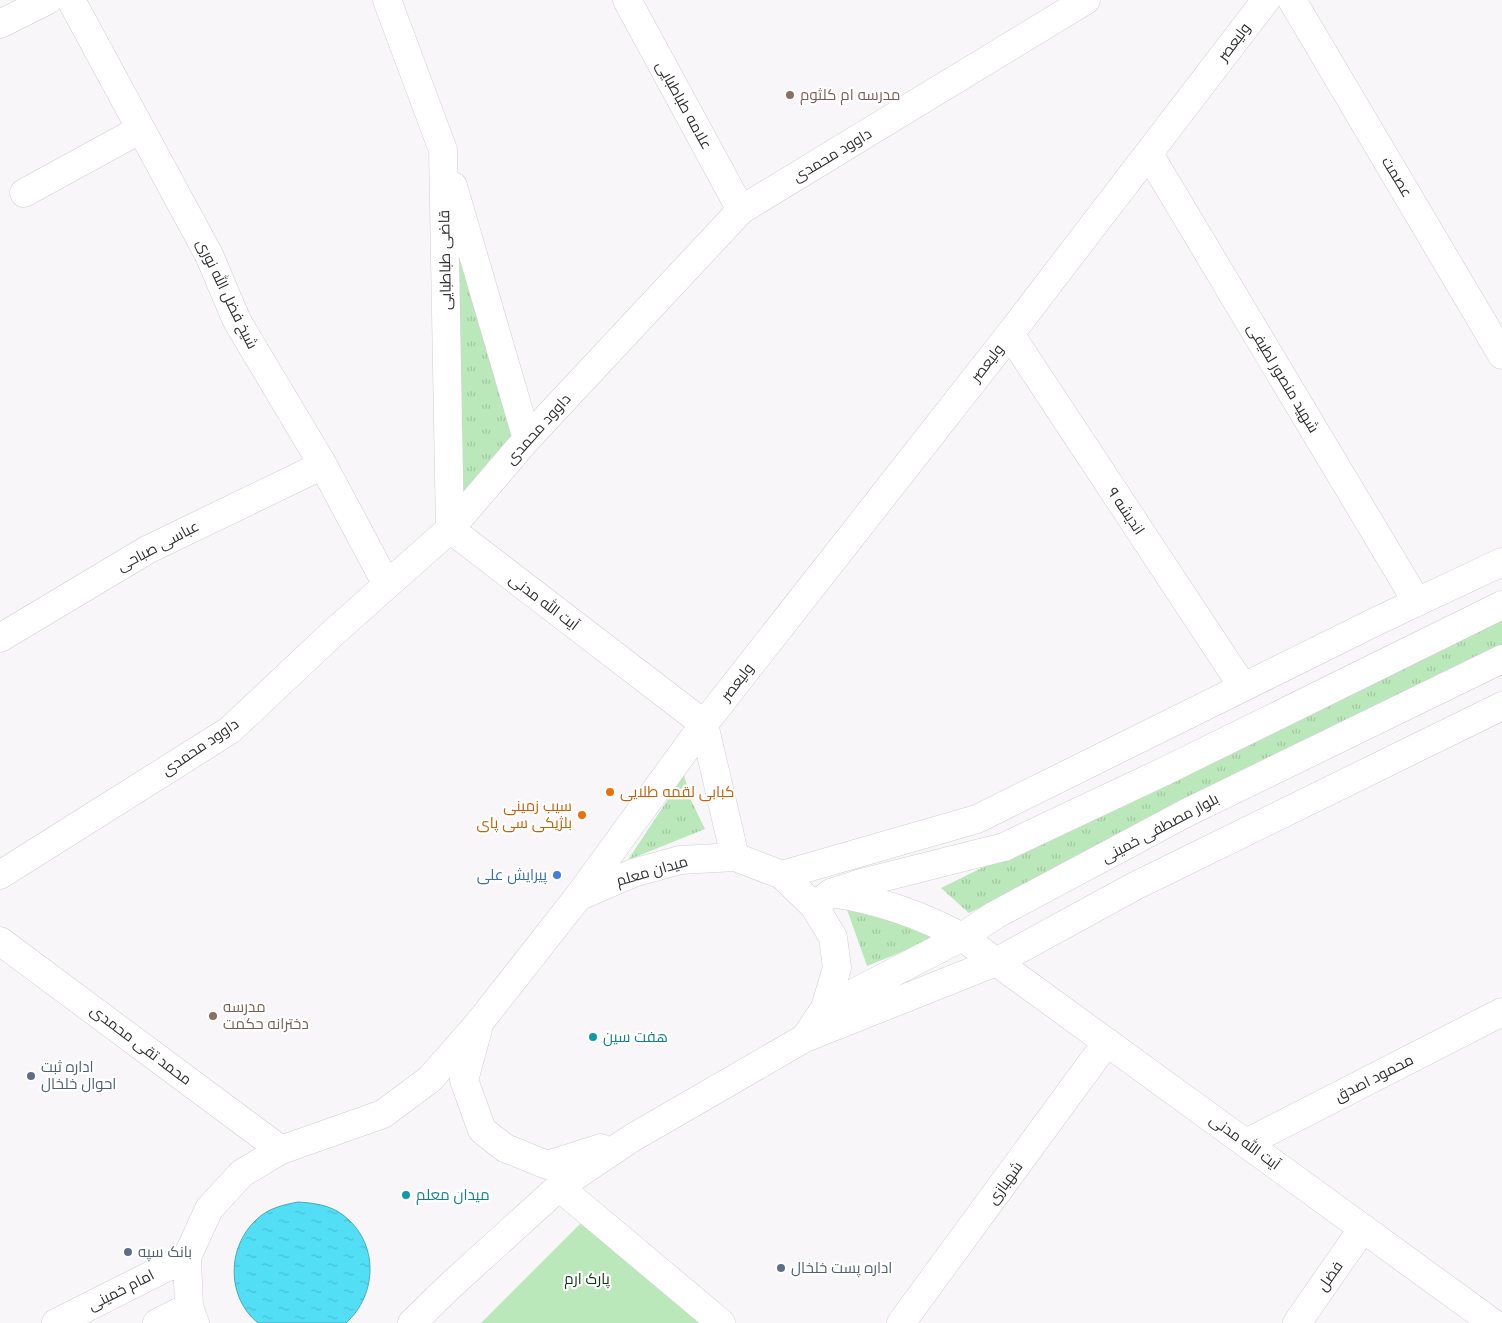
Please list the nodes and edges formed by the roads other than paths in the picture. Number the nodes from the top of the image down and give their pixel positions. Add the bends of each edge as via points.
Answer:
1 (48, 0) edge
2 (71, 0) edge
3 (387, 0) edge
4 (627, 0) edge
5 (1086, 0) edge
6 (1266, 0) edge
7 (1292, 0) edge
8 (0, 24) edge
9 (140, 129) junction
10 (443, 150) junction
11 (1148, 154) junction
12 (24, 193) dead end
13 (742, 210) junction
14 (1010, 334) junction
15 (1502, 354) edge
16 (527, 439) junction
17 (322, 465) junction
18 (450, 529) junction
19 (1502, 562) edge
20 (385, 582) junction
21 (1417, 602) junction
22 (1502, 604) edge
23 (0, 638) edge
24 (1502, 659) edge
25 (1243, 687) junction
26 (1502, 706) edge
27 (704, 724) junction
28 (735, 857) junction
29 (0, 874) edge
30 (782, 875) junction
31 (578, 897) junction
32 (823, 899) junction
33 (962, 937) junction
34 (0, 941) edge
35 (996, 962) junction
36 (825, 1008) junction
37 (1502, 1012) edge
38 (479, 1023) junction
39 (805, 1038) junction
40 (1107, 1042) junction
41 (632, 1138) junction
42 (1246, 1143) junction
43 (281, 1150) junction
44 (559, 1187) junction
45 (1363, 1228) junction
46 (187, 1256) junction
47 (192, 1315) edge
48 (1502, 1316) edge
49 (56, 1323) edge
50 (158, 1323) edge
51 (412, 1323) edge
52 (721, 1323) edge
53 (901, 1323) edge
54 (1296, 1323) edge
55 (1493, 1323) edge
56 (1497, 1323) edge

1 - 8 street
2 - 9 street, شیخ فضل الله نوری
3 - 10 street, قاضی طباطبایی
4 - 13 street, علامه طباطبایی
5 - 13 street, داوود محمدی
6 - 11 street, ولیعصر
7 - 15 street, عصمت
9 - 12 street
9 - 17 street, شیخ فضل الله نوری via 209,254 237,321
10 - 16 street
10 - 18 street, قاضی طباطبایی
11 - 14 street, ولیعصر
11 - 21 street, شهید منصور لطیفی
13 - 16 street, داوود محمدی
14 - 25 street, اندیشه ۹
14 - 27 street, ولیعصر
16 - 18 street, داوود محمدی
17 - 20 street, شیخ فضل الله نوری
17 - 23 street, عباسی صباحی via 147,550
18 - 20 street, داوود محمدی
18 - 27 street, آیت الله مدنی
19 - 21 street
20 - 29 street, داوود محمدی via 230,730
21 - 25 street
22 - 32 street via 1165,772 1004,847 861,883
24 - 33 street, بلوار مصطفی خمینی via 1186,813 995,915
25 - 30 street via 977,819
26 - 35 street via 1135,886
27 - 28 street
27 - 31 street, ولیعصر
28 - 30 street, میدان معلم
28 - 31 street, میدان معلم via 680,860 633,874
30 - 32 street, میدان معلم
31 - 38 street, میدان معلم
32 - 33 street, آیت‌ الله مدنی via 871,899 920,916
32 - 36 street, میدان معلم via 837,968
33 - 35 street, آیت‌ الله مدنی
33 - 36 street, بلوار مصطفی خمینی
34 - 43 street, محمد تقی محمدی
35 - 39 street
35 - 40 street, آیت‌ الله مدنی
36 - 39 street, میدان معلم
37 - 42 street, محمود اصدق
38 - 41 street via 464,1080 482,1130 505,1148 547,1165
38 - 43 street, میدان معلم via 430,1080 384,1114
39 - 41 street, میدان معلم
40 - 42 street, آیت‌ الله مدنی
40 - 53 street, شهبازی
41 - 44 street, میدان معلم
42 - 45 street, آیت‌ الله مدنی
43 - 46 street, میدان معلم via 242,1172 209,1209
44 - 51 street, میدان معلم
44 - 52 street
45 - 54 street, فضل
45 - 55 street, آیت‌ الله مدنی
46 - 47 street, میدان معلم
46 - 49 street, امام خمینی
47 - 50 street
48 - 56 street

